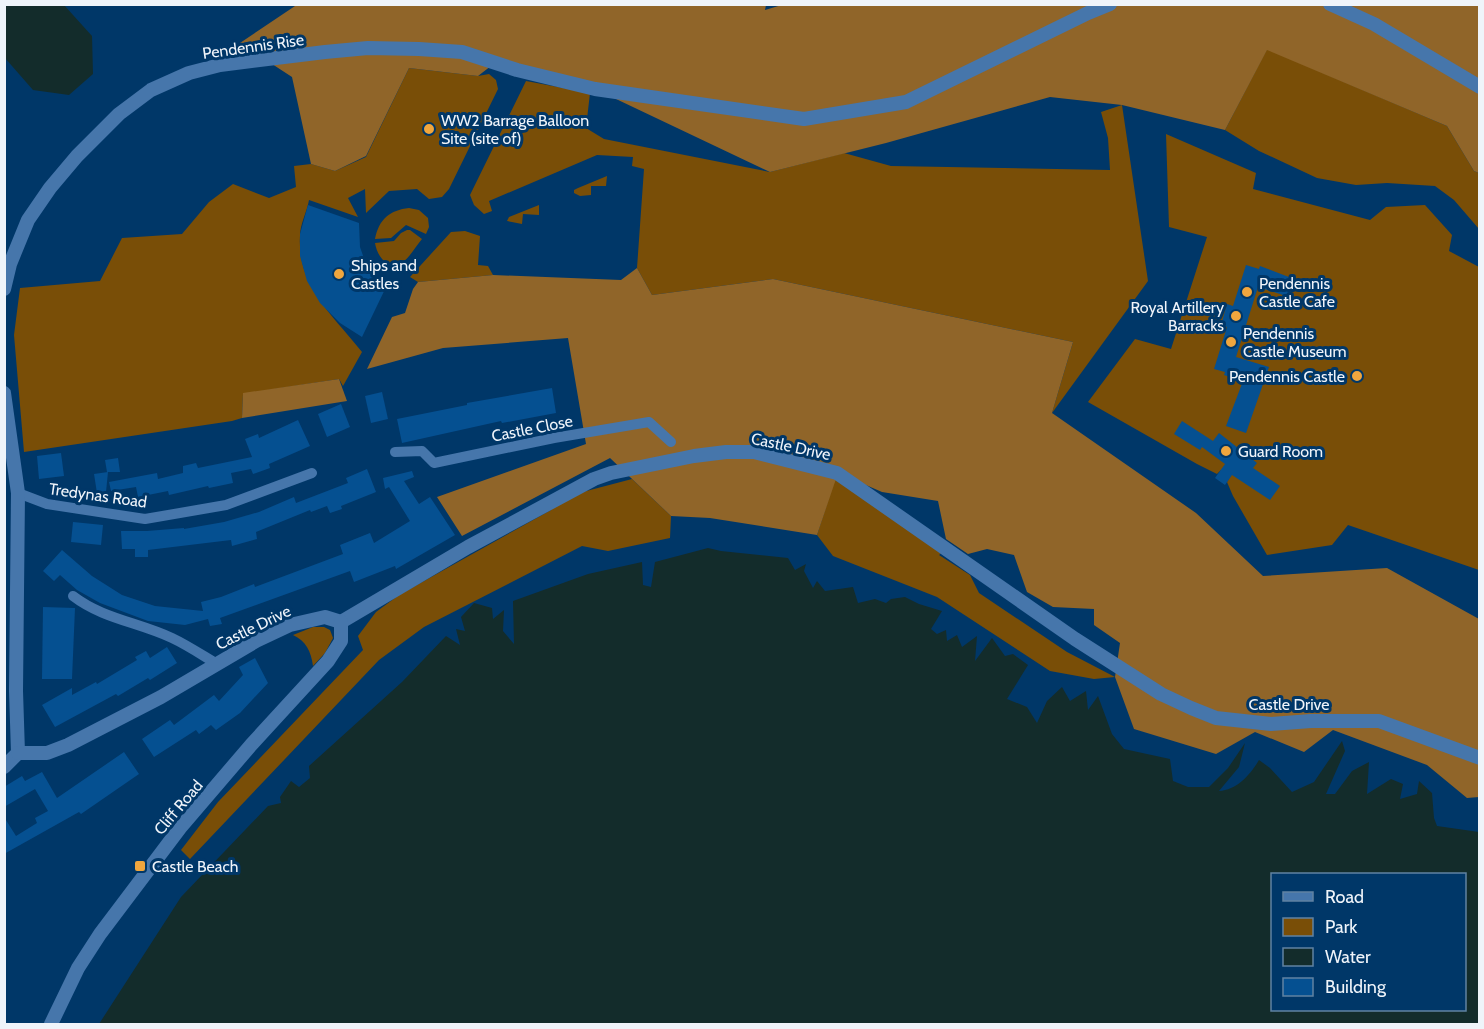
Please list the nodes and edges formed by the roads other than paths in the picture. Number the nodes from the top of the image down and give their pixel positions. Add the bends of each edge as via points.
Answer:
1 (1110, 4) edge
2 (1330, 4) edge
3 (1479, 87) edge
4 (4, 289) edge
5 (4, 393) edge
6 (671, 442) dead end
7 (395, 452) dead end
8 (312, 473) dead end
9 (18, 493) junction
10 (73, 596) dead end
11 (341, 622) junction
12 (217, 664) junction
13 (18, 753) junction
14 (1479, 758) edge
15 (4, 767) edge
16 (51, 1024) edge

1 - 4 street, Pendennis Rise via 906,102 804,119 595,89 471,55 418,49 368,48 220,65 189,73 151,90 119,114 77,156 28,220
2 - 3 street via 1374,24
5 - 9 street
6 - 7 street, Castle Close via 649,422 434,463 422,451
8 - 9 street, Tredynas Road via 226,505 145,519 47,504
9 - 13 street
10 - 12 street via 110,617 172,638
11 - 12 street, Castle Drive via 325,617 290,625
11 - 14 street, Castle Drive via 594,479 694,456 754,452 837,473 1075,639 1161,694 1191,708 1216,718 1271,724 1379,721
11 - 16 street, Cliff Road via 341,641 327,661 187,820 105,926 78,968
12 - 13 street, Castle Drive via 68,745 47,753
13 - 15 street

